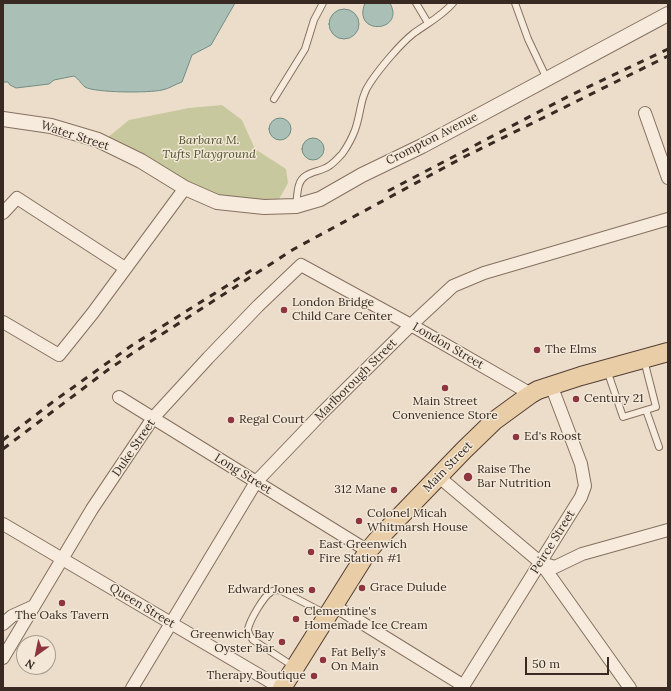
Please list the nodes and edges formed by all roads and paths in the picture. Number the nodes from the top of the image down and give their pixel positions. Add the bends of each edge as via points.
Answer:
1 (323, 3) edge
2 (416, 3) edge
3 (453, 3) edge
4 (515, 3) edge
5 (668, 14) edge
6 (428, 24) junction
7 (547, 78) junction
8 (274, 99) dead end
9 (645, 113) dead end
10 (3, 119) edge
11 (663, 148) edge
12 (668, 178) edge
13 (185, 188) junction
14 (296, 206) junction
15 (3, 213) edge
16 (668, 220) edge
17 (301, 265) joint
18 (125, 268) junction
19 (3, 322) edge
20 (411, 325) junction
21 (668, 352) edge
22 (644, 358) junction
23 (606, 369) junction
24 (551, 385) junction
25 (531, 394) junction
26 (119, 397) dead end
27 (646, 410) junction
28 (153, 418) junction
29 (659, 447) dead end
30 (439, 477) junction
31 (256, 482) junction
32 (3, 524) edge
33 (668, 530) edge
34 (368, 551) junction
35 (62, 559) junction
36 (540, 563) junction
37 (34, 606) junction
38 (330, 610) junction
39 (3, 624) edge
40 (171, 624) junction
41 (3, 658) edge
42 (295, 667) junction
43 (463, 687) edge
44 (132, 688) edge
45 (281, 688) edge
46 (630, 688) edge

1 - 8 lane via 314,20 305,49
2 - 6 lane
3 - 6 lane
4 - 7 lane via 528,39
5 - 7 street, Crompton Avenue
6 - 14 lane via 398,48 371,82 362,99 355,130 348,145 336,161 303,179 299,184
7 - 14 street, Crompton Avenue via 320,199
9 - 11 street
10 - 13 street, Water Street via 51,126 98,140 141,161
11 - 12 street
13 - 14 street, Crompton Avenue via 217,202 264,207
13 - 18 street
15 - 18 street via 17,198
16 - 20 street, Marlborough Street via 484,273 453,286
17 - 20 street, London Street
17 - 28 street, Duke Street via 253,311
18 - 19 street via 59,355
20 - 25 street, London Street
20 - 31 street, Marlborough Street
21 - 22 main road, Main Street
22 - 23 main road, Main Street
22 - 27 lane via 656,407
23 - 24 main road, Main Street
23 - 27 lane via 623,417
24 - 25 main road, Main Street
24 - 36 street, Peirce Street via 581,464 585,486 581,497
25 - 30 main road, Main Street via 494,421
26 - 28 street, Long Street
27 - 29 lane
28 - 31 street, Long Street
28 - 35 street, Duke Street
30 - 34 main road, Main Street
30 - 36 street
31 - 34 street, Long Street
31 - 40 street, Marlborough Street
32 - 35 street, Queen Street
33 - 36 street via 582,554 555,566
34 - 38 main road, Main Street
35 - 37 street, Duke Street
35 - 40 street, Queen Street
36 - 43 street, Peirce Street
36 - 46 street
37 - 39 street via 12,616
37 - 41 street, Duke Street
38 - 42 main road, Main Street
38 - 42 lane via 280,590 272,591 264,597 248,629 249,635
38 - 43 street
40 - 44 street, Marlborough Street
40 - 45 street, Queen Street
42 - 45 main road, Main Street

